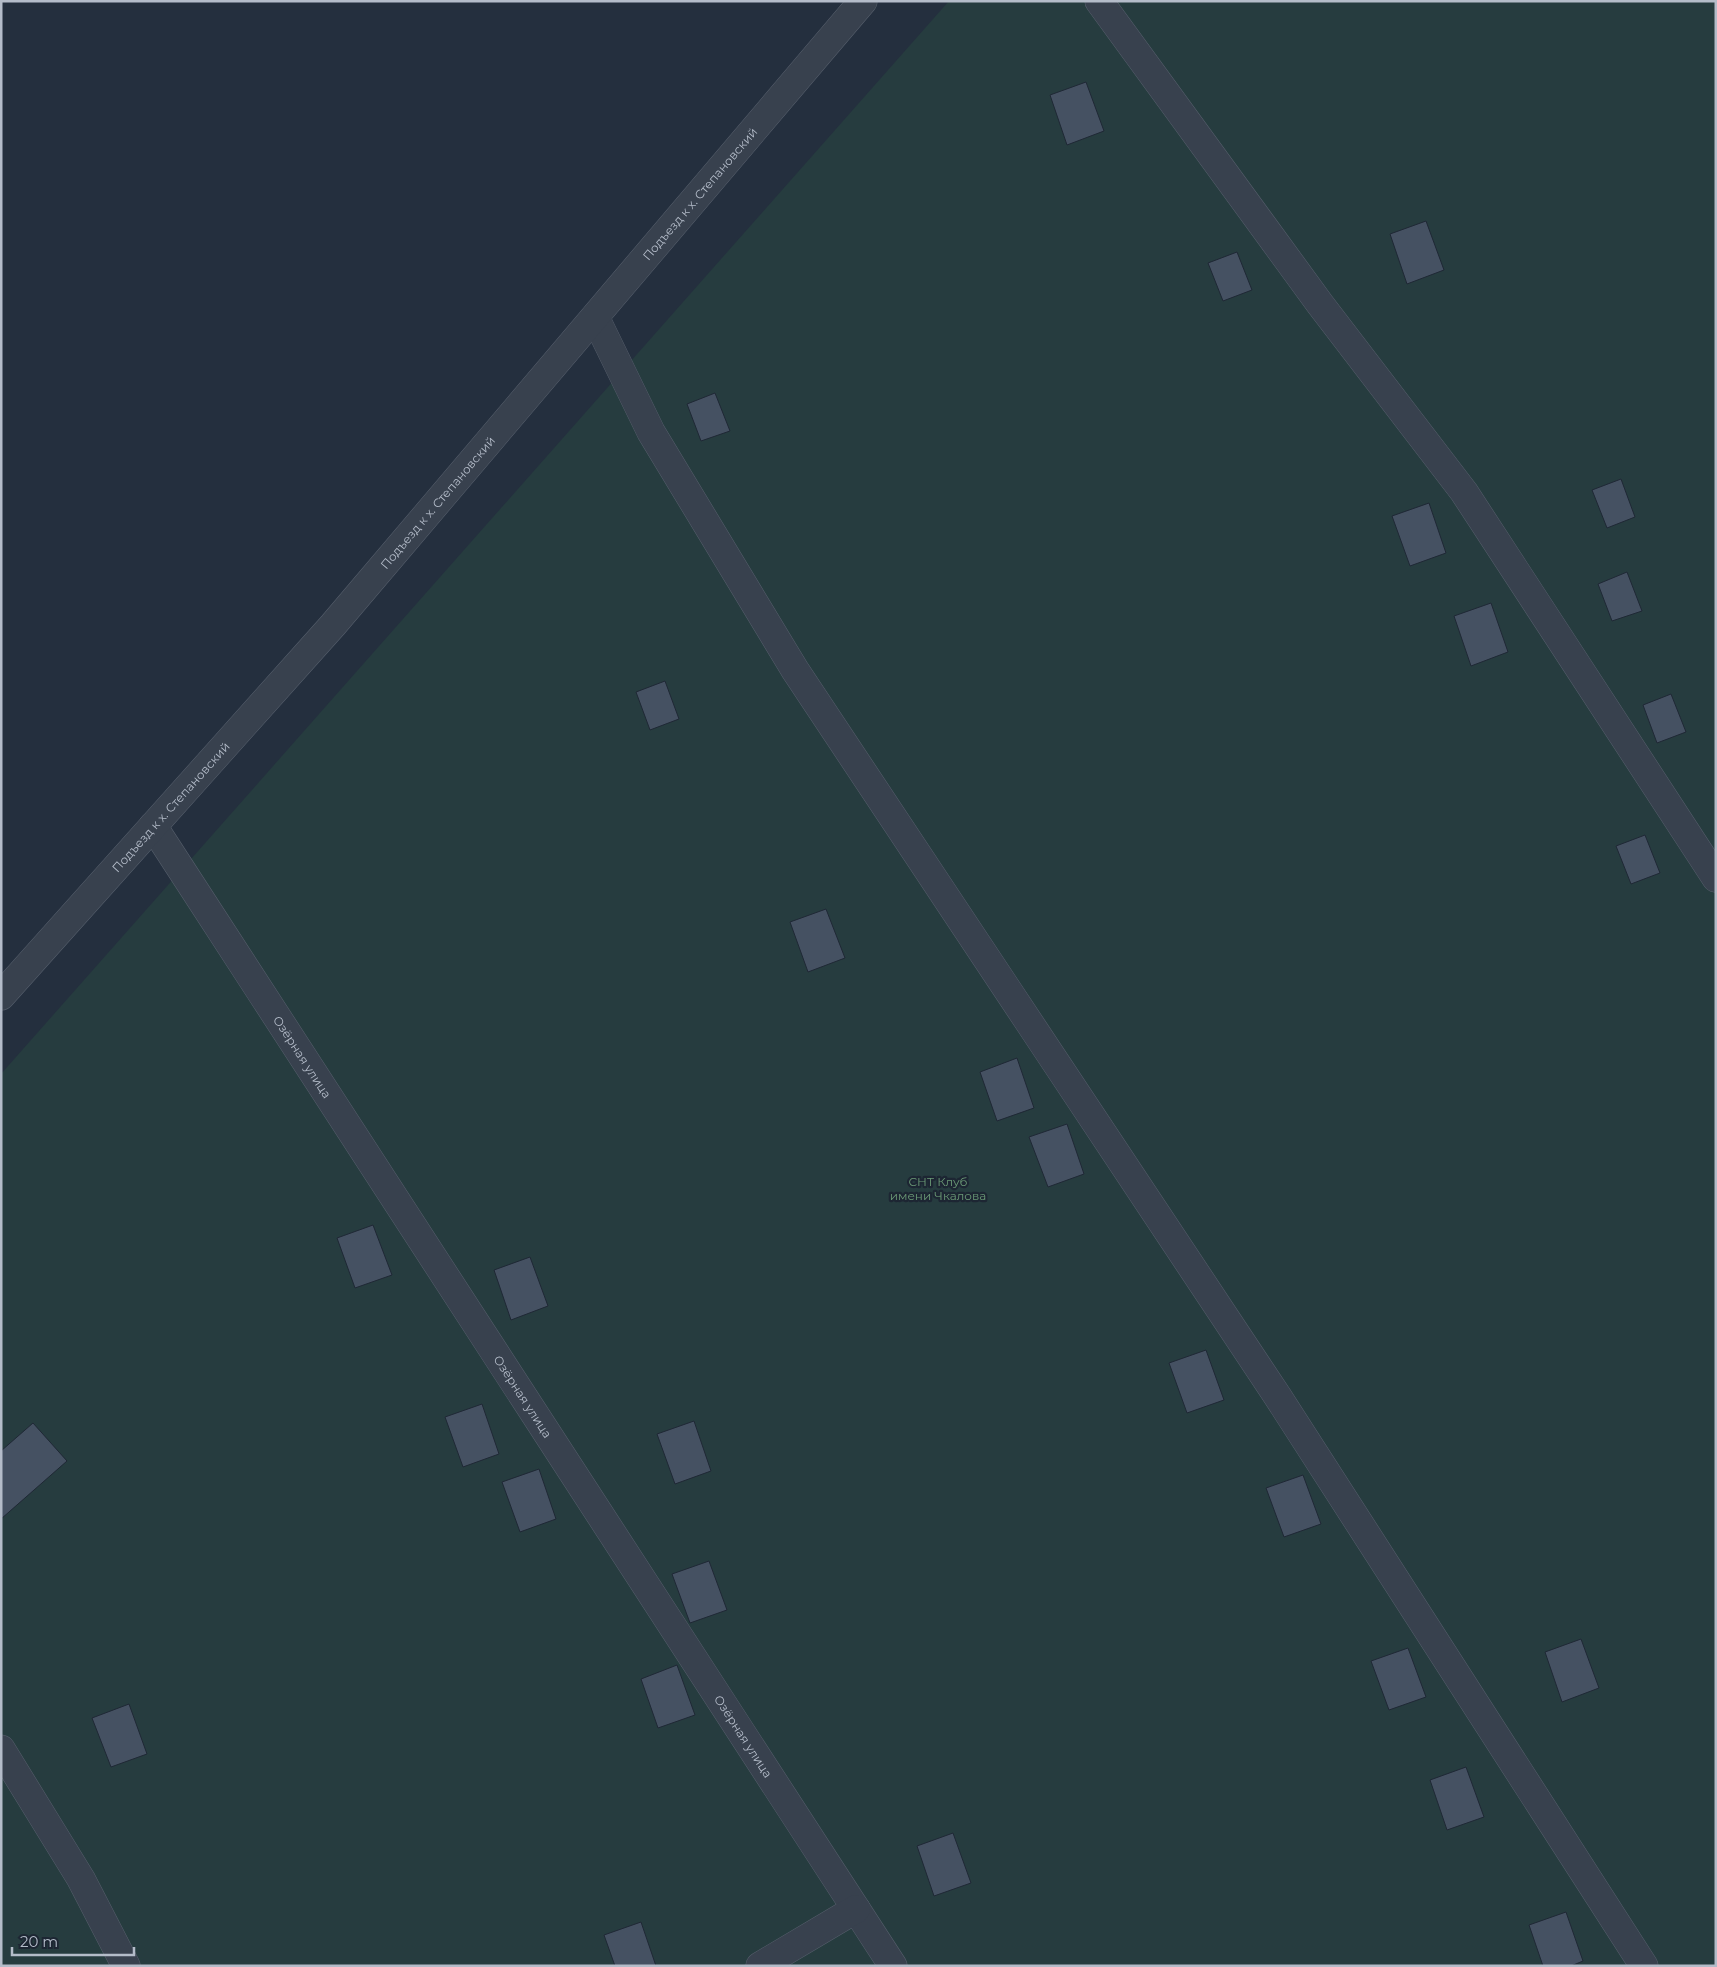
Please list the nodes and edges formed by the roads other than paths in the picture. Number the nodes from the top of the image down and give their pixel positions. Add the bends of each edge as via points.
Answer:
1 (863, 1) edge
2 (1099, 1) edge
3 (595, 317) junction
4 (153, 826) junction
5 (1716, 878) edge
6 (1, 996) edge
7 (1, 1749) edge
8 (856, 1909) junction
9 (126, 1966) edge
10 (760, 1966) edge
11 (893, 1966) edge
12 (1644, 1966) edge

1 - 3 street, Подъезд к х. Степановский
2 - 5 street via 1320,304 1464,492
3 - 4 street, Подъезд к х. Степановский via 334,624
3 - 12 street via 651,432 795,670 1278,1397
4 - 6 street, Подъезд к х. Степановский
4 - 8 street, Озёрная улица
7 - 9 street via 81,1879
8 - 10 street
8 - 11 street, Озёрная улица

